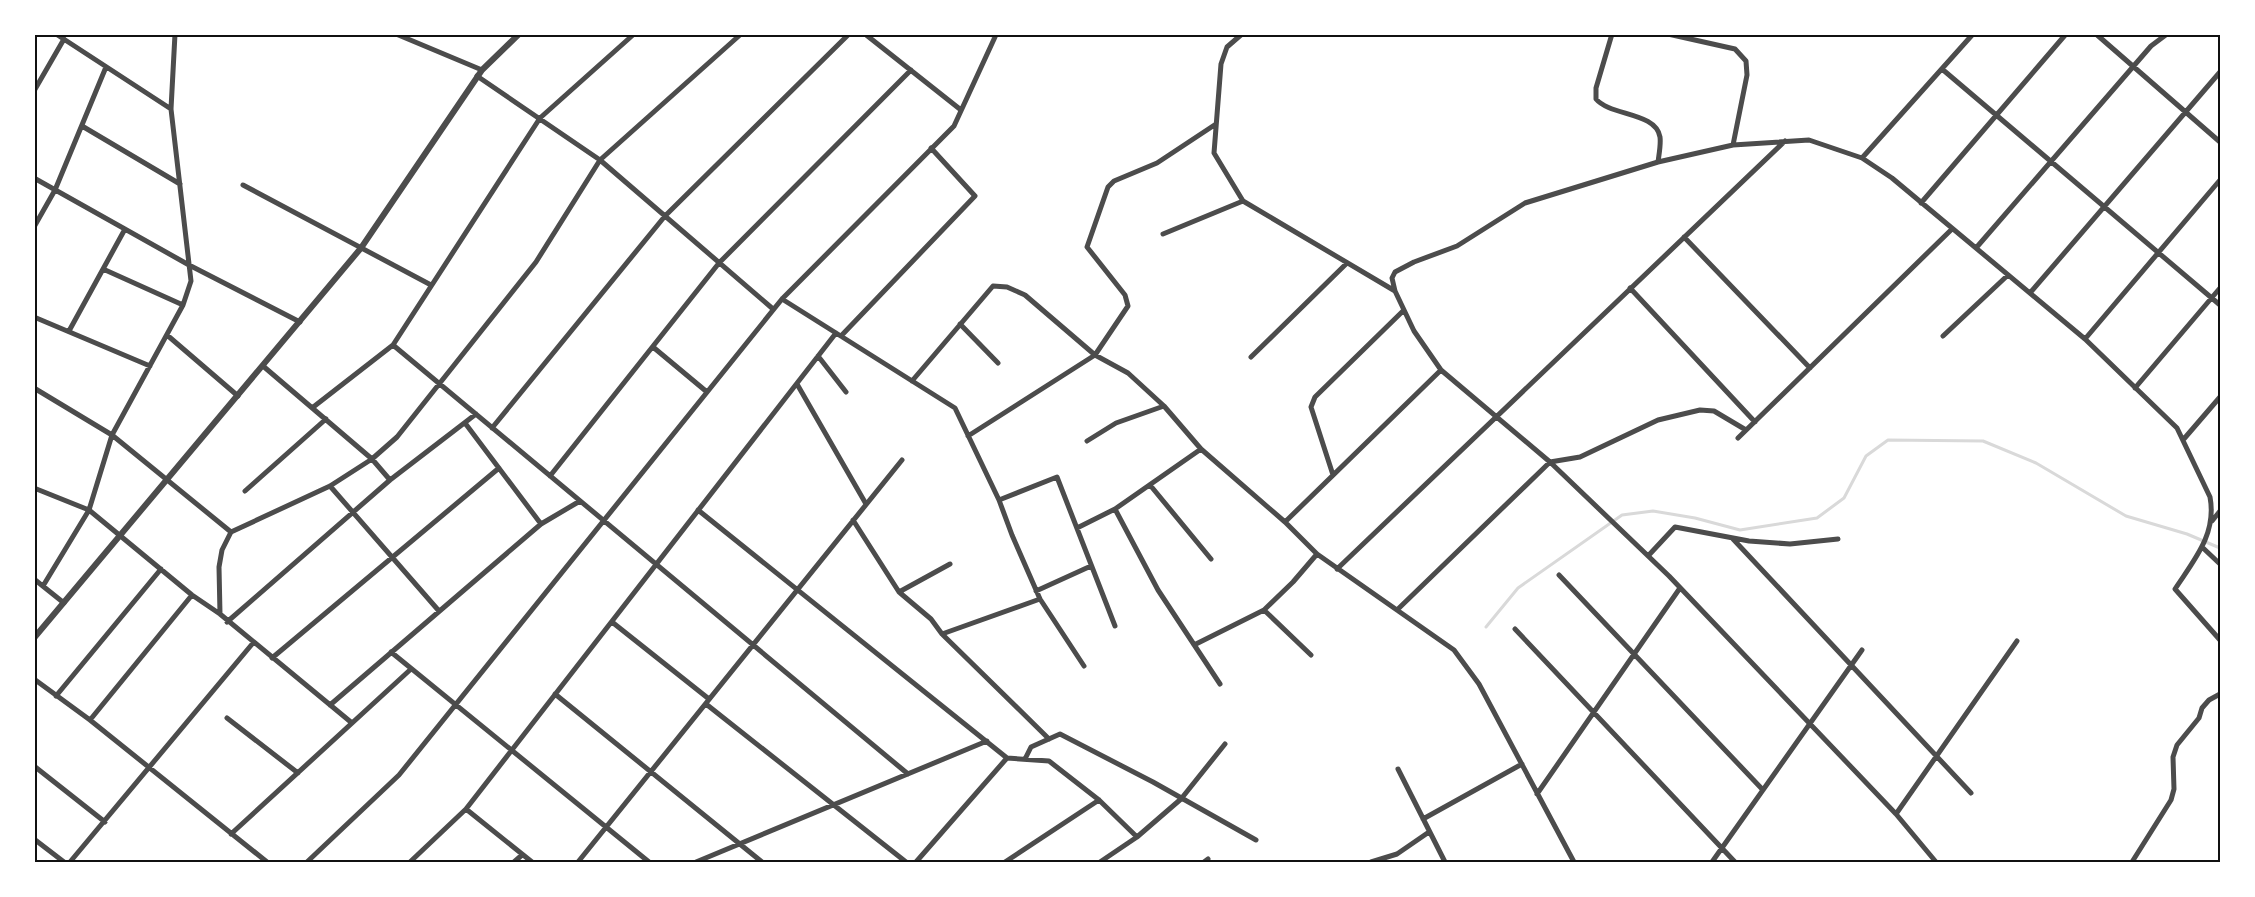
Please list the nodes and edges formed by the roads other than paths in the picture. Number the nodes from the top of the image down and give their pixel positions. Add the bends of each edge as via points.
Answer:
1 (56, 34) edge
2 (175, 34) edge
3 (396, 34) edge
4 (519, 34) edge
5 (634, 34) edge
6 (741, 34) edge
7 (849, 34) edge
8 (865, 34) edge
9 (992, 34) edge
10 (1242, 34) edge
11 (1612, 34) edge
12 (1668, 34) edge
13 (1973, 34) edge
14 (2066, 34) edge
15 (2096, 34) edge
16 (2167, 34) edge
17 (64, 39) junction
18 (2133, 66) junction
19 (106, 67) junction
20 (1942, 69) junction
21 (911, 70) junction
22 (2220, 72) edge
23 (479, 73) junction
24 (34, 91) edge
25 (171, 110) junction
26 (961, 110) junction
27 (2186, 112) junction
28 (1996, 115) junction
29 (540, 118) junction
30 (1216, 124) junction
31 (82, 126) junction
32 (1785, 141) junction
33 (2220, 142) edge
34 (1733, 145) junction
35 (931, 148) junction
36 (1862, 158) junction
37 (600, 160) junction
38 (2051, 161) junction
39 (1658, 162) junction
40 (34, 178) edge
41 (2220, 180) edge
42 (180, 184) junction
43 (243, 185) dead end
44 (55, 190) junction
45 (1243, 201) junction
46 (1921, 203) junction
47 (2105, 206) junction
48 (665, 216) junction
49 (34, 227) edge
50 (125, 229) junction
51 (1952, 229) junction
52 (1163, 234) dead end
53 (1684, 237) junction
54 (361, 248) junction
55 (1976, 248) junction
56 (2159, 252) junction
57 (719, 263) junction
58 (1347, 263) junction
59 (189, 265) junction
60 (103, 268) junction
61 (2008, 275) junction
62 (431, 285) junction
63 (1630, 288) junction
64 (2220, 288) edge
65 (1395, 291) junction
66 (2030, 293) junction
67 (2212, 298) junction
68 (782, 299) junction
69 (183, 305) junction
70 (2220, 305) edge
71 (773, 309) junction
72 (1404, 310) junction
73 (34, 317) edge
74 (300, 322) junction
75 (960, 324) junction
76 (69, 331) junction
77 (167, 334) junction
78 (839, 334) junction
79 (1943, 336) dead end
80 (2085, 339) junction
81 (393, 345) junction
82 (653, 347) junction
83 (818, 356) junction
84 (1095, 356) junction
85 (1251, 357) dead end
86 (998, 363) dead end
87 (150, 366) junction
88 (263, 366) junction
89 (1810, 368) junction
90 (1441, 370) junction
91 (912, 381) junction
92 (440, 384) junction
93 (797, 384) junction
94 (34, 388) edge
95 (2135, 388) junction
96 (707, 392) junction
97 (846, 392) dead end
98 (238, 396) junction
99 (2220, 397) edge
100 (1164, 406) junction
101 (312, 408) junction
102 (477, 414) junction
103 (1495, 416) junction
104 (326, 419) junction
105 (1755, 422) junction
106 (465, 423) junction
107 (492, 428) junction
108 (1746, 430) junction
109 (112, 435) junction
110 (968, 436) junction
111 (1738, 438) dead end
112 (2183, 440) junction
113 (1087, 441) dead end
114 (1201, 449) junction
115 (372, 459) junction
116 (902, 459) dead end
117 (1550, 462) junction
118 (499, 468) junction
119 (1333, 475) junction
120 (550, 476) junction
121 (390, 480) junction
122 (166, 481) junction
123 (1150, 485) junction
124 (330, 486) junction
125 (34, 488) edge
126 (245, 490) dead end
127 (999, 500) junction
128 (580, 501) junction
129 (866, 504) junction
130 (1115, 509) junction
131 (89, 510) junction
132 (698, 510) junction
133 (2220, 511) edge
134 (353, 512) junction
135 (604, 520) junction
136 (853, 520) junction
137 (1285, 522) junction
138 (2211, 522) junction
139 (541, 524) junction
140 (1077, 528) junction
141 (231, 532) junction
142 (121, 536) junction
143 (1732, 539) junction
144 (1838, 539) dead end
145 (2202, 547) junction
146 (1317, 554) junction
147 (1648, 556) junction
148 (392, 558) junction
149 (1211, 559) dead end
150 (656, 564) junction
151 (950, 564) dead end
152 (2220, 564) edge
153 (1091, 566) junction
154 (162, 569) junction
155 (1337, 569) junction
156 (1559, 575) dead end
157 (34, 579) edge
158 (43, 586) junction
159 (1680, 588) junction
160 (797, 590) junction
161 (1036, 591) junction
162 (899, 592) junction
163 (192, 596) junction
164 (1040, 599) junction
165 (64, 603) junction
166 (1264, 610) junction
167 (1397, 610) junction
168 (439, 611) junction
169 (220, 614) junction
170 (227, 622) junction
171 (612, 622) junction
172 (1115, 626) dead end
173 (1515, 628) dead end
174 (942, 634) junction
175 (34, 638) edge
176 (2220, 640) edge
177 (2017, 641) dead end
178 (253, 643) junction
179 (753, 645) junction
180 (1194, 645) junction
181 (1862, 650) dead end
182 (391, 652) junction
183 (1634, 654) junction
184 (1311, 655) dead end
185 (272, 658) junction
186 (1851, 665) junction
187 (1084, 666) dead end
188 (411, 669) junction
189 (34, 679) edge
190 (1220, 684) dead end
191 (555, 694) junction
192 (2220, 694) edge
193 (56, 696) junction
194 (707, 702) junction
195 (330, 705) junction
196 (455, 705) junction
197 (1594, 712) junction
198 (227, 718) dead end
199 (90, 720) junction
200 (352, 723) junction
201 (1810, 724) junction
202 (1049, 739) junction
203 (987, 741) junction
204 (1225, 744) dead end
205 (512, 751) junction
206 (1936, 756) junction
207 (1007, 758) junction
208 (1025, 759) junction
209 (1522, 764) junction
210 (34, 766) edge
211 (148, 769) junction
212 (1398, 769) dead end
213 (298, 772) junction
214 (651, 772) junction
215 (908, 774) junction
216 (1763, 790) junction
217 (1971, 793) dead end
218 (1538, 794) junction
219 (1181, 799) junction
220 (1099, 800) junction
221 (834, 805) junction
222 (466, 809) junction
223 (1896, 814) junction
224 (1423, 819) junction
225 (105, 822) junction
226 (606, 828) junction
227 (1430, 832) junction
228 (231, 834) junction
229 (1137, 837) junction
230 (34, 840) edge
231 (1256, 840) dead end
232 (740, 844) junction
233 (1722, 848) junction
234 (522, 855) junction
235 (64, 862) edge
236 (70, 862) edge
237 (267, 862) edge
238 (307, 862) edge
239 (410, 862) edge
240 (514, 862) edge
241 (532, 862) edge
242 (578, 862) edge
243 (649, 862) edge
244 (696, 862) edge
245 (762, 862) edge
246 (906, 862) edge
247 (916, 862) edge
248 (1005, 862) edge
249 (1100, 862) edge
250 (1371, 862) edge
251 (1445, 862) edge
252 (1574, 862) edge
253 (1712, 862) edge
254 (1735, 862) edge
255 (1936, 862) edge
256 (2132, 862) edge

1 - 17 street
2 - 25 street
3 - 23 street
4 - 23 street
5 - 29 street
6 - 37 street
7 - 48 street
8 - 21 street
9 - 26 street via 995,37
10 - 30 street via 1227,47 1221,64
11 - 39 street via 1596,99 1601,105 1646,120 1658,130
12 - 34 street via 1735,49 1746,61 1747,75
13 - 20 street
14 - 28 street
15 - 18 street
16 - 18 street
17 - 19 street
17 - 24 street
18 - 27 street
18 - 38 street
19 - 25 street
19 - 31 street
20 - 28 street
20 - 36 street
21 - 26 street
21 - 57 street
22 - 27 street
23 - 29 street
23 - 54 street
25 - 42 street
26 - 35 street via 954,126
27 - 33 street
27 - 47 street
28 - 38 street
28 - 46 street
29 - 37 street
29 - 62 street
30 - 45 street via 1214,153
30 - 84 street via 1156,163 1108,187 1087,247 1125,295 1128,306
31 - 42 street
31 - 44 street
32 - 34 street
32 - 36 street via 1809,140
32 - 53 street
34 - 39 street
35 - 68 street
35 - 78 street via 975,196
36 - 46 street
37 - 48 street
37 - 92 street via 536,262
38 - 47 street
38 - 55 street
39 - 65 street via 1525,203 1457,246 1395,272
40 - 44 street
41 - 56 street
42 - 59 street
43 - 54 street
44 - 49 street
44 - 50 street
45 - 52 street
45 - 58 street
46 - 51 street
47 - 56 street
47 - 66 street
48 - 57 street
48 - 107 street
50 - 59 street
50 - 60 street
51 - 55 street
51 - 89 street
53 - 63 street
53 - 89 street
54 - 62 street
54 - 74 street
55 - 61 street
56 - 67 street
56 - 80 street
57 - 71 street
57 - 82 street
58 - 65 street
58 - 85 street
59 - 69 street via 191,281
59 - 74 street
60 - 69 street
60 - 76 street
61 - 66 street
61 - 79 street
62 - 81 street
63 - 103 street
63 - 105 street
64 - 67 street
65 - 72 street
66 - 80 street
67 - 70 street
67 - 95 street
68 - 71 street
68 - 78 street
69 - 77 street
71 - 96 street
72 - 90 street
72 - 119 street via 1315,397 1311,406
73 - 76 street
74 - 88 street
75 - 84 street via 993,286 1007,287 1025,296
75 - 86 street
75 - 91 street
76 - 87 street
77 - 87 street
77 - 98 street
78 - 83 street
78 - 91 street
80 - 95 street
81 - 92 street
81 - 101 street
82 - 96 street
82 - 120 street
83 - 93 street
83 - 97 street
84 - 100 street via 1128,373
84 - 110 street
87 - 109 street
88 - 98 street
88 - 101 street
89 - 105 street
90 - 103 street
90 - 119 street
91 - 110 street via 955,408
92 - 102 street
92 - 115 street via 397,437
93 - 129 street
93 - 132 street
94 - 109 street
95 - 112 street via 2177,428
96 - 135 street
98 - 122 street
99 - 112 street
100 - 113 street via 1116,423
100 - 114 street
101 - 104 street
102 - 106 street
102 - 107 street
103 - 117 street
103 - 155 street
104 - 115 street
104 - 126 street
105 - 108 street
106 - 118 street
106 - 121 street
107 - 120 street
108 - 111 street
108 - 117 street via 1714,411 1700,410 1658,420 1580,457
109 - 122 street
109 - 131 street
110 - 127 street
112 - 138 street via 2210,497
114 - 123 street
114 - 137 street
115 - 121 street
115 - 124 street
116 - 129 street
117 - 147 street
117 - 167 street
118 - 139 street
118 - 148 street
119 - 137 street
120 - 128 street
121 - 134 street
122 - 141 street
122 - 142 street
123 - 130 street
123 - 149 street
124 - 134 street
124 - 141 street
125 - 131 street
127 - 140 street via 1057,477
127 - 161 street
128 - 135 street
128 - 139 street
129 - 136 street
130 - 140 street
130 - 180 street via 1158,590
131 - 142 street
131 - 158 street
132 - 150 street
132 - 160 street
133 - 138 street
134 - 148 street
134 - 170 street
135 - 150 street
135 - 196 street
136 - 160 street
136 - 162 street
137 - 146 street
138 - 145 street
139 - 168 street
140 - 153 street
141 - 169 street via 219,567
142 - 154 street
142 - 165 street
143 - 144 street via 1790,544
143 - 147 street via 1674,527
143 - 186 street
145 - 152 street
145 - 176 street via 2175,589
146 - 155 street
146 - 166 street
147 - 159 street
148 - 168 street
148 - 185 street
150 - 171 street
150 - 179 street
151 - 162 street
153 - 161 street
153 - 172 street
154 - 163 street
154 - 193 street
155 - 167 street
156 - 183 street
157 - 158 street
158 - 165 street
159 - 183 street
159 - 201 street
160 - 179 street
160 - 203 street
161 - 164 street
162 - 174 street via 931,619
163 - 169 street
163 - 199 street
164 - 174 street
164 - 187 street
165 - 175 street
166 - 180 street
166 - 184 street
167 - 209 street via 1454,650 1479,684
168 - 182 street
169 - 170 street
170 - 178 street
171 - 191 street
171 - 194 street
173 - 197 street
174 - 202 street
177 - 206 street
178 - 185 street
178 - 211 street
179 - 194 street
179 - 215 street
180 - 190 street
181 - 186 street
182 - 188 street
182 - 195 street
183 - 197 street
183 - 216 street
185 - 195 street
186 - 201 street
186 - 206 street
188 - 196 street
188 - 200 street
189 - 193 street
191 - 205 street
191 - 214 street
192 - 256 street via 2202,708 2199,718 2177,745 2171,800
193 - 199 street
194 - 214 street
194 - 221 street
195 - 200 street
196 - 205 street
196 - 238 street via 399,775
197 - 218 street
197 - 233 street
198 - 213 street
199 - 211 street
200 - 213 street
201 - 216 street
201 - 223 street
202 - 208 street via 1031,747
202 - 219 street via 1059,734
203 - 207 street
203 - 215 street
204 - 219 street
205 - 222 street
205 - 226 street
206 - 217 street
206 - 223 street
207 - 208 street
207 - 247 street
208 - 220 street via 1049,761
209 - 218 street
209 - 224 street
210 - 225 street
211 - 225 street
211 - 228 street
212 - 224 street
213 - 228 street
214 - 226 street
214 - 232 street
215 - 221 street
216 - 233 street
218 - 252 street
219 - 229 street
219 - 231 street
220 - 229 street
220 - 248 street
221 - 232 street
221 - 246 street
222 - 234 street
222 - 239 street
223 - 255 street
224 - 227 street
225 - 236 street
226 - 242 street
226 - 243 street
227 - 250 street via 1397,854
227 - 251 street
228 - 237 street
229 - 249 street
230 - 235 street
232 - 244 street
232 - 245 street
233 - 253 street
233 - 254 street
234 - 240 street
234 - 241 street

